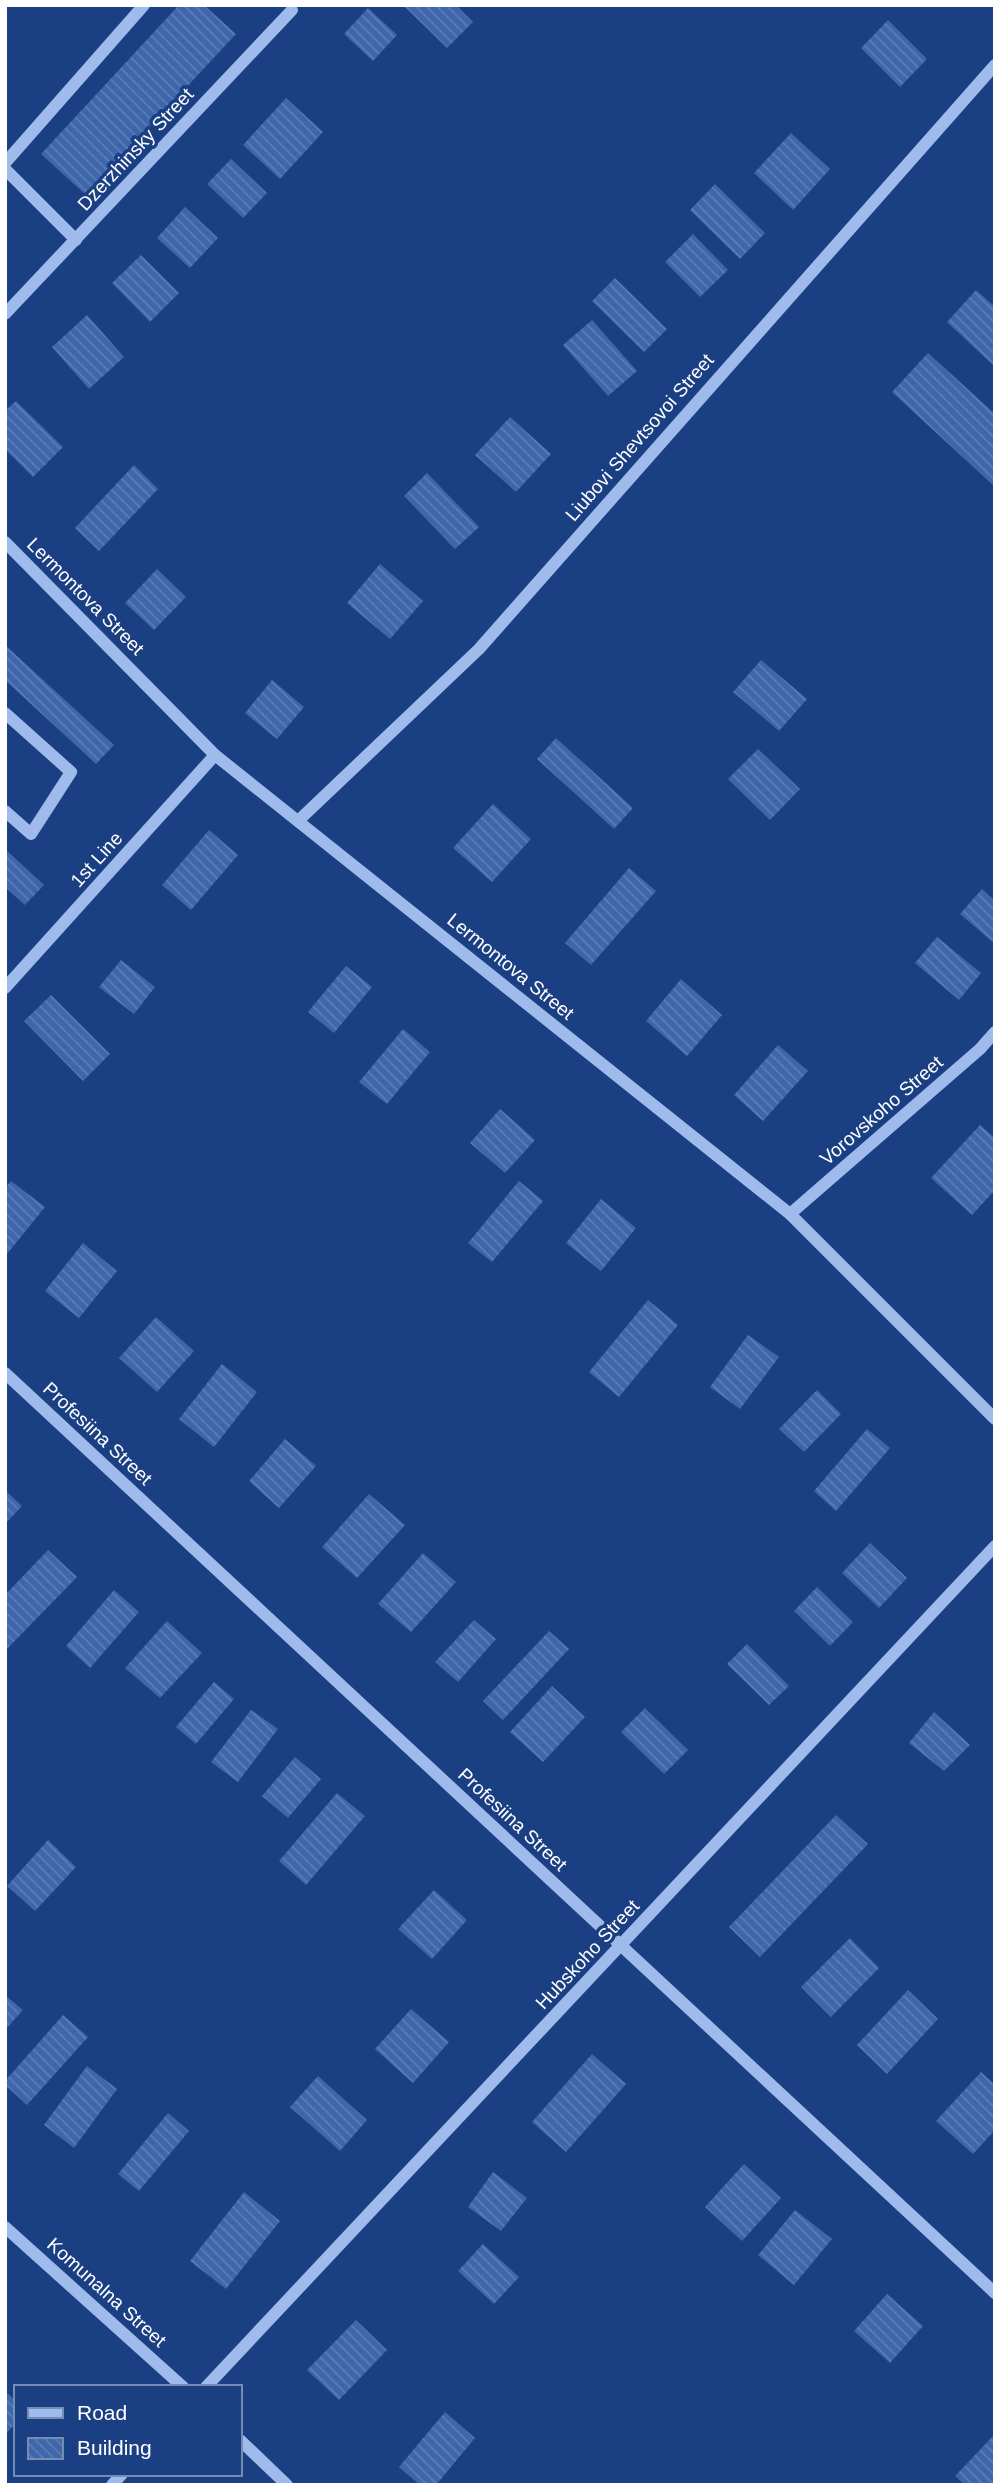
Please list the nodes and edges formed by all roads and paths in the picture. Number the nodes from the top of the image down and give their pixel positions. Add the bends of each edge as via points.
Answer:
1 (144, 5) edge
2 (292, 10) dead end
3 (995, 65) edge
4 (5, 163) edge
5 (5, 169) edge
6 (76, 240) junction
7 (5, 314) edge
8 (5, 542) edge
9 (5, 713) edge
10 (215, 755) junction
11 (5, 811) edge
12 (298, 821) junction
13 (5, 988) edge
14 (995, 1032) edge
15 (790, 1214) junction
16 (5, 1373) edge
17 (995, 1419) edge
18 (995, 1546) edge
19 (621, 1946) junction
20 (5, 2227) edge
21 (995, 2293) edge
22 (181, 2385) edge
23 (208, 2385) edge
24 (242, 2442) edge
25 (287, 2485) edge

1 - 4 street
2 - 6 street, Dzerzhinsky Street
3 - 12 street, Liubovi Shevtsovoi Street via 479,649
5 - 6 street
6 - 7 street, Dzerzhinsky Street
8 - 10 street, Lermontova Street
9 - 11 street via 71,772 31,834
10 - 12 street, Lermontova Street
10 - 13 street, 1st Line
12 - 15 street, Lermontova Street
14 - 15 street, Vorovskoho Street
15 - 17 street, Lermontova Street
16 - 19 street, Profesiina Street
18 - 19 street, Hubskoho Street
19 - 21 street, Profesiina Street
19 - 23 street, Hubskoho Street
20 - 22 street, Komunalna Street
24 - 25 street

